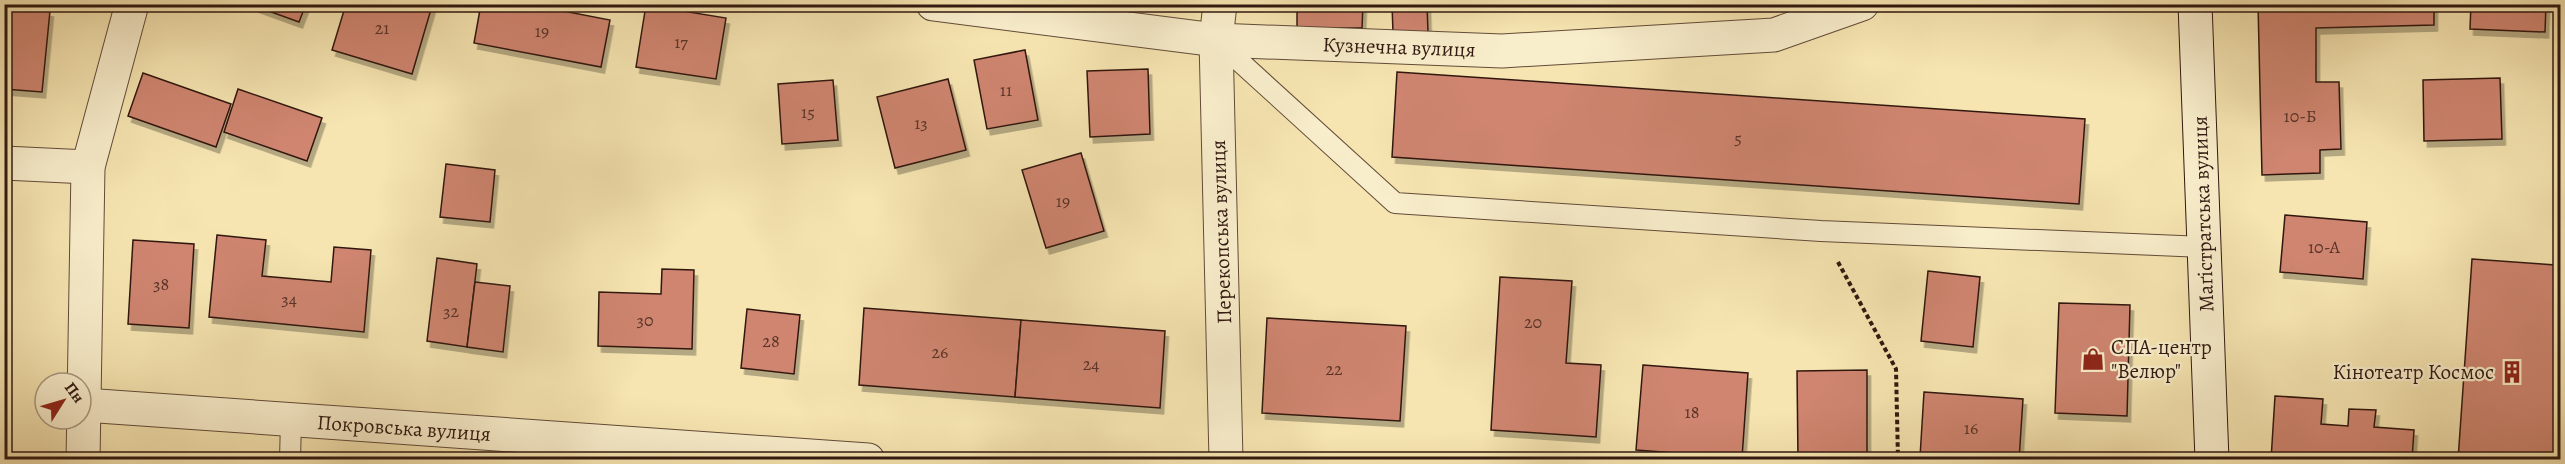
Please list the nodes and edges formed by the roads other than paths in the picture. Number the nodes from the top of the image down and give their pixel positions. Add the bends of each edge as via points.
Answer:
1 (132, 4) edge
2 (933, 4) edge
3 (1220, 4) edge
4 (1862, 4) edge
5 (2195, 4) edge
6 (1216, 40) junction
7 (4, 163) edge
8 (88, 167) junction
9 (2204, 247) junction
10 (85, 371) edge
11 (93, 406) edge
12 (291, 420) junction
13 (84, 431) edge
14 (83, 459) edge
15 (290, 459) edge
16 (868, 459) edge
17 (1226, 459) edge
18 (2212, 459) edge

1 - 8 street
2 - 6 street, Кузнечна вулиця
3 - 6 street, Перекопська вулиця
4 - 6 street, Кузнечна вулиця via 1774,35 1502,51
5 - 9 street, Маґістратська вулиця
6 - 9 lane via 1395,203 1821,231
6 - 17 street, Перекопська вулиця
7 - 8 street
8 - 10 street
9 - 18 street, Маґістратська вулиця
11 - 12 street, Покровська вулиця
12 - 15 lane
12 - 16 street, Покровська вулиця
13 - 14 street

